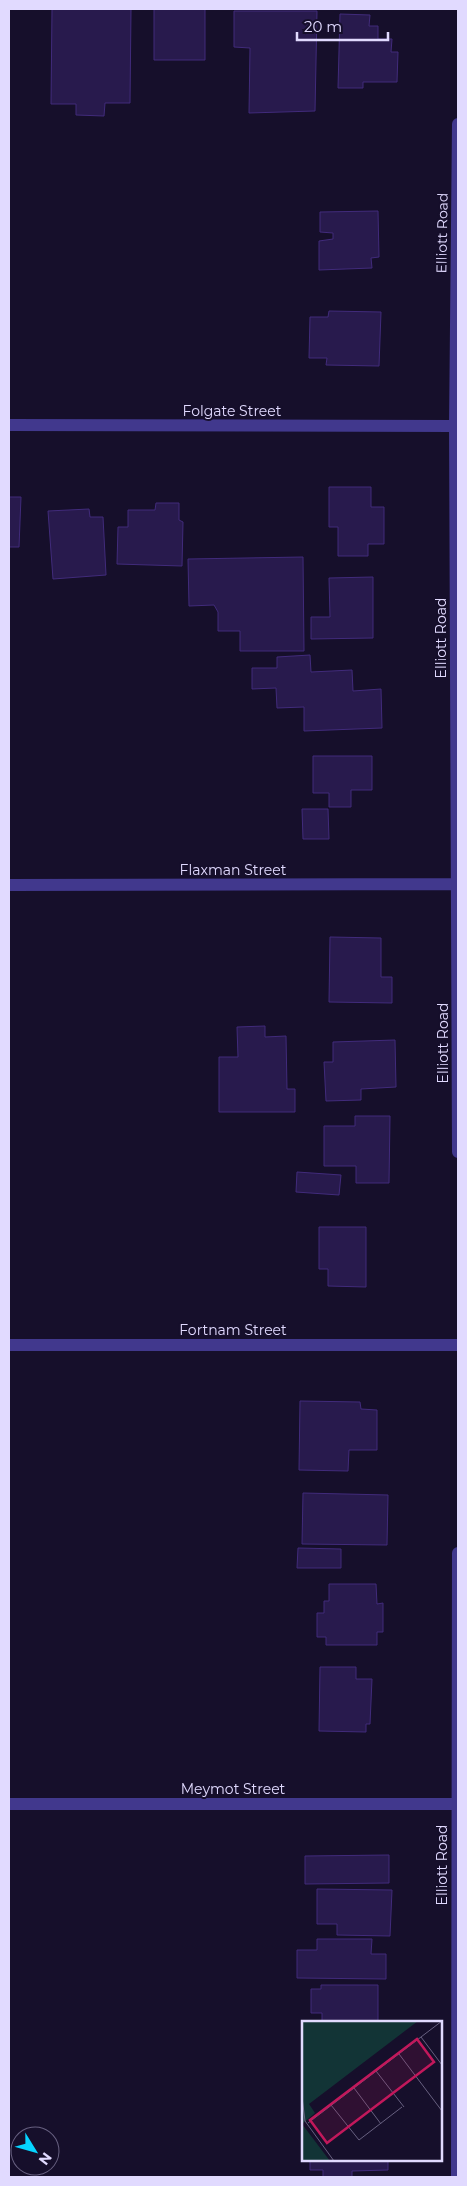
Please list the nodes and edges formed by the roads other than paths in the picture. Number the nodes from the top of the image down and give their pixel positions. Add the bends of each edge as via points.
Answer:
1 (458, 124) edge
2 (9, 425) edge
3 (455, 426) junction
4 (457, 884) junction
5 (9, 885) edge
6 (458, 1152) edge
7 (9, 1345) edge
8 (458, 1345) edge
9 (458, 1553) edge
10 (9, 1804) edge
11 (457, 1804) edge
12 (457, 2177) edge

1 - 3 street, Elliott Road
2 - 3 street, Folgate Street
3 - 4 street, Elliott Road
4 - 5 street, Flaxman Street
4 - 6 street, Elliott Road
7 - 8 street, Fortnam Street
9 - 11 street, Elliott Road
10 - 11 street, Meymot Street
11 - 12 street, Elliott Road

